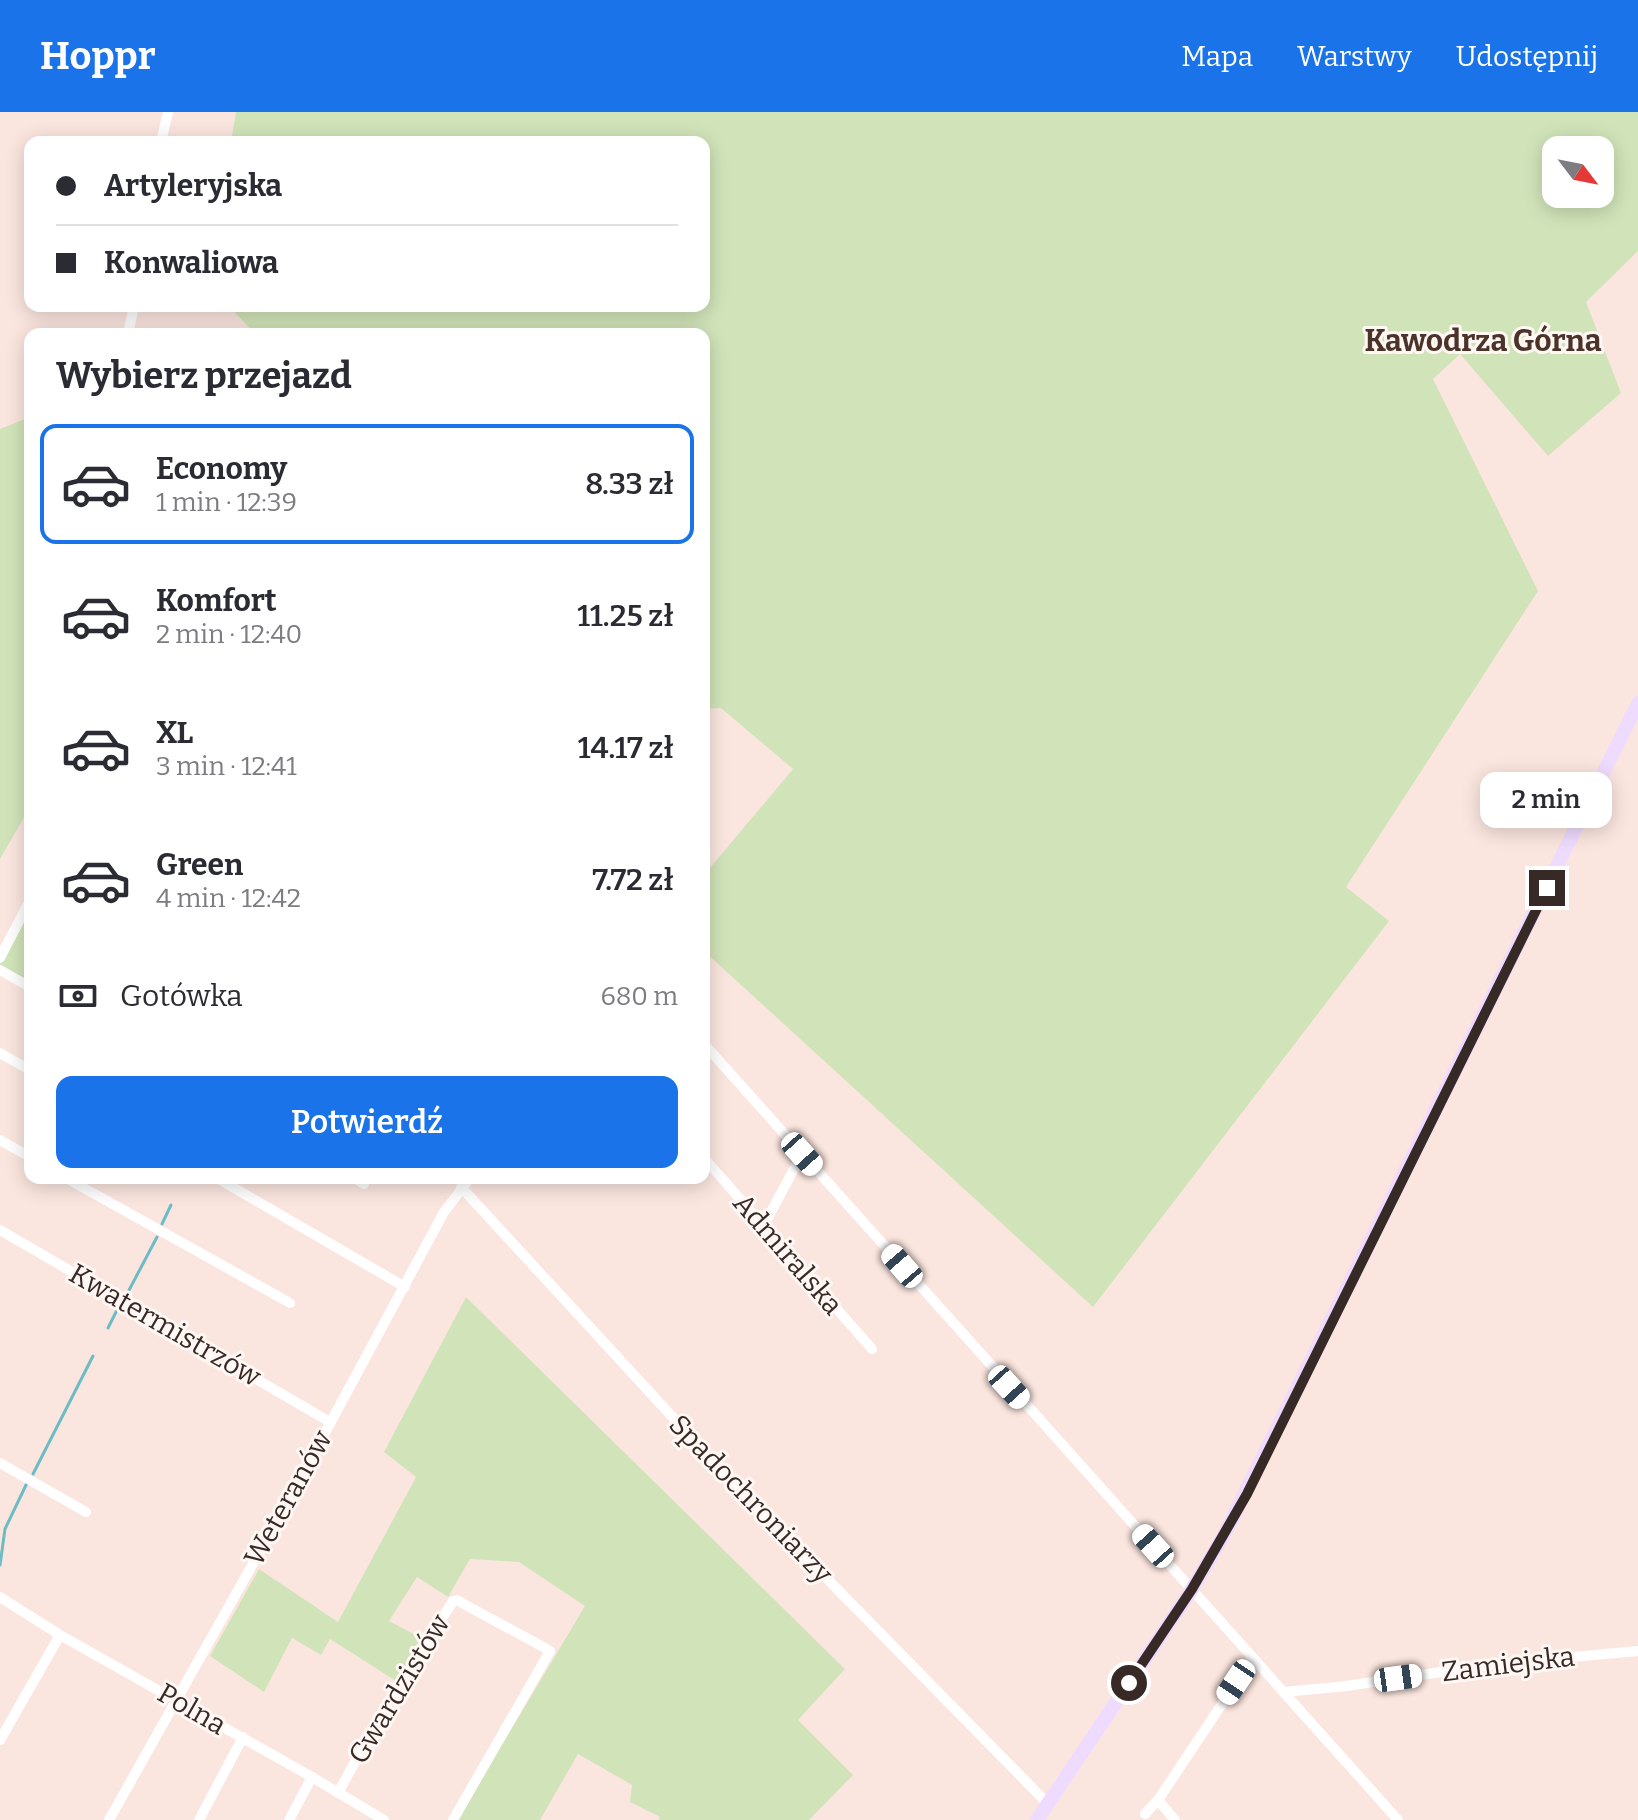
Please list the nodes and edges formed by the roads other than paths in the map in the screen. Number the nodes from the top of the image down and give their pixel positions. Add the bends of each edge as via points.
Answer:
1 (168, 112) edge
2 (162, 136) edge
3 (1638, 703) edge
4 (24, 912) edge
5 (0, 958) edge
6 (0, 970) edge
7 (24, 984) edge
8 (710, 1051) edge
9 (0, 1053) edge
10 (24, 1067) edge
11 (0, 1140) edge
12 (24, 1154) edge
13 (802, 1154) junction
14 (710, 1165) edge
15 (77, 1184) edge
16 (227, 1184) edge
17 (464, 1184) edge
18 (461, 1187) junction
19 (763, 1227) junction
20 (0, 1230) edge
21 (405, 1287) junction
22 (290, 1303) dead end
23 (872, 1349) dead end
24 (330, 1422) junction
25 (0, 1463) edge
26 (86, 1512) dead end
27 (1192, 1589) junction
28 (0, 1597) edge
29 (60, 1635) junction
30 (1638, 1651) edge
31 (1252, 1659) junction
32 (1284, 1692) junction
33 (177, 1700) junction
34 (243, 1737) junction
35 (0, 1740) edge
36 (312, 1777) junction
37 (338, 1793) junction
38 (1158, 1800) junction
39 (1048, 1804) junction
40 (1145, 1814) dead end
41 (109, 1820) edge
42 (199, 1820) edge
43 (289, 1820) edge
44 (384, 1820) edge
45 (453, 1820) edge
46 (1037, 1820) edge
47 (1175, 1820) edge
48 (1398, 1820) edge

1 - 2 street
3 - 27 street via 1247,1494
4 - 5 street
6 - 7 street
8 - 13 street
9 - 10 street
11 - 12 street
13 - 19 street
13 - 27 street
14 - 19 street, Admiralska
15 - 22 street
16 - 21 street
17 - 18 street, Weteranów
18 - 21 street, Weteranów
18 - 39 street, Spadochroniarzy via 736,1486
19 - 23 street, Admiralska
20 - 24 street, Kwatermistrzów
21 - 24 street, Weteranów
24 - 33 street, Weteranów
25 - 26 street
27 - 31 street
27 - 39 street
28 - 29 street, Polna
29 - 33 street, Polna
29 - 35 street
30 - 32 street, Zamiejska
31 - 32 street
31 - 38 street
32 - 48 street
33 - 34 street, Polna
33 - 41 street, Weteranów
34 - 36 street, Polna
34 - 42 street
36 - 37 street, Polna
36 - 43 street
37 - 44 street, Polna
37 - 45 street, Gwardzistów via 412,1664 457,1600 550,1651
38 - 40 street
38 - 47 street
39 - 46 street

